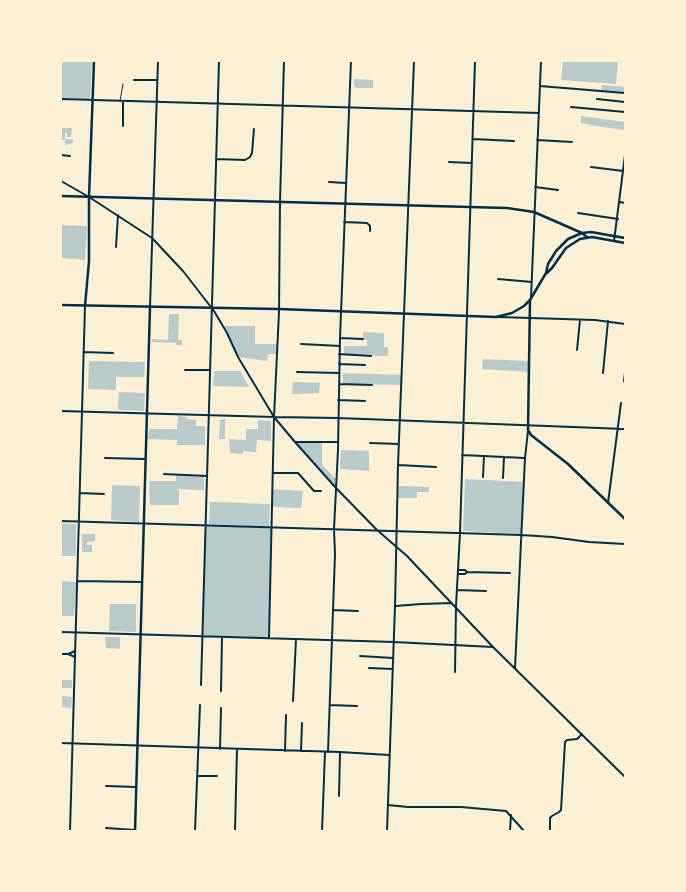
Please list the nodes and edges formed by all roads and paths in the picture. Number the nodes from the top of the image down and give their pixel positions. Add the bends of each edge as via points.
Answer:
1 (94, 61) edge
2 (158, 61) edge
3 (219, 61) edge
4 (284, 61) edge
5 (350, 61) edge
6 (414, 61) edge
7 (475, 61) edge
8 (541, 61) edge
9 (134, 80) dead end
10 (157, 80) junction
11 (123, 84) dead end
12 (540, 86) junction
13 (625, 93) edge
14 (61, 99) edge
15 (597, 99) dead end
16 (93, 100) junction
17 (122, 102) junction
18 (157, 102) junction
19 (625, 102) edge
20 (218, 103) junction
21 (283, 105) junction
22 (349, 107) junction
23 (571, 107) dead end
24 (412, 108) junction
25 (474, 110) junction
26 (539, 112) junction
27 (625, 112) edge
28 (123, 126) dead end
29 (254, 130) dead end
30 (473, 139) junction
31 (537, 140) junction
32 (514, 141) dead end
33 (572, 142) dead end
34 (61, 155) edge
35 (70, 156) dead end
36 (625, 156) edge
37 (216, 158) junction
38 (449, 162) dead end
39 (472, 163) junction
40 (591, 167) dead end
41 (623, 171) junction
42 (61, 181) edge
43 (329, 182) dead end
44 (346, 183) junction
45 (535, 187) junction
46 (621, 189) junction
47 (625, 189) edge
48 (558, 190) dead end
49 (61, 196) edge
50 (89, 197) junction
51 (153, 199) junction
52 (215, 200) junction
53 (280, 202) junction
54 (620, 202) junction
55 (625, 203) edge
56 (345, 204) junction
57 (409, 206) junction
58 (471, 208) junction
59 (534, 212) junction
60 (578, 214) dead end
61 (118, 215) junction
62 (618, 219) junction
63 (344, 222) junction
64 (370, 231) dead end
65 (582, 233) junction
66 (615, 236) junction
67 (587, 237) junction
68 (152, 238) junction
69 (625, 238) edge
70 (614, 241) junction
71 (625, 243) edge
72 (116, 247) dead end
73 (546, 273) junction
74 (498, 279) dead end
75 (532, 282) junction
76 (530, 300) junction
77 (61, 305) edge
78 (85, 306) junction
79 (150, 307) junction
80 (212, 308) junction
81 (279, 309) junction
82 (341, 311) junction
83 (405, 313) junction
84 (467, 315) junction
85 (496, 317) junction
86 (530, 318) junction
87 (580, 319) junction
88 (608, 321) junction
89 (625, 323) edge
90 (340, 338) junction
91 (363, 339) dead end
92 (300, 344) dead end
93 (340, 346) junction
94 (577, 350) dead end
95 (84, 352) junction
96 (113, 353) dead end
97 (339, 354) junction
98 (371, 356) dead end
99 (339, 364) junction
100 (365, 365) dead end
101 (185, 370) dead end
102 (210, 370) junction
103 (297, 372) dead end
104 (625, 372) edge
105 (339, 373) junction
106 (603, 374) dead end
107 (624, 380) dead end
108 (339, 384) junction
109 (372, 385) dead end
110 (338, 400) junction
111 (365, 401) dead end
112 (621, 403) dead end
113 (61, 411) edge
114 (82, 411) junction
115 (147, 412) junction
116 (209, 414) junction
117 (274, 417) junction
118 (338, 418) junction
119 (400, 420) junction
120 (463, 423) junction
121 (527, 424) junction
122 (617, 428) junction
123 (625, 428) edge
124 (528, 430) junction
125 (295, 442) junction
126 (337, 442) junction
127 (370, 443) dead end
128 (399, 444) junction
129 (462, 455) junction
130 (484, 456) junction
131 (504, 457) junction
132 (105, 458) dead end
133 (525, 458) junction
134 (145, 459) junction
135 (398, 465) junction
136 (436, 467) dead end
137 (274, 473) junction
138 (164, 474) dead end
139 (207, 476) junction
140 (483, 477) dead end
141 (503, 478) dead end
142 (336, 488) junction
143 (321, 491) dead end
144 (80, 493) junction
145 (104, 494) dead end
146 (608, 503) junction
147 (625, 519) edge
148 (61, 521) edge
149 (79, 521) junction
150 (144, 523) junction
151 (205, 526) junction
152 (272, 528) junction
153 (334, 529) junction
154 (377, 530) junction
155 (397, 531) junction
156 (460, 533) junction
157 (522, 535) junction
158 (625, 544) edge
159 (396, 546) junction
160 (458, 570) junction
161 (467, 572) junction
162 (510, 573) dead end
163 (458, 574) junction
164 (77, 581) junction
165 (142, 582) junction
166 (457, 590) junction
167 (486, 591) dead end
168 (452, 603) junction
169 (395, 606) junction
170 (456, 606) junction
171 (333, 610) junction
172 (358, 611) dead end
173 (61, 632) edge
174 (76, 632) junction
175 (140, 633) junction
176 (202, 636) junction
177 (222, 637) junction
178 (269, 638) junction
179 (296, 639) junction
180 (332, 640) junction
181 (394, 642) junction
182 (455, 645) junction
183 (493, 647) junction
184 (75, 651) junction
185 (61, 654) edge
186 (68, 654) junction
187 (360, 656) dead end
188 (75, 657) junction
189 (393, 658) junction
190 (368, 668) dead end
191 (515, 668) junction
192 (393, 669) junction
193 (455, 672) dead end
194 (201, 685) dead end
195 (222, 691) dead end
196 (294, 701) dead end
197 (200, 705) dead end
198 (330, 705) junction
199 (357, 706) dead end
200 (221, 708) dead end
201 (286, 715) dead end
202 (302, 723) dead end
203 (582, 734) junction
204 (61, 743) edge
205 (72, 743) junction
206 (137, 746) junction
207 (198, 748) junction
208 (220, 749) junction
209 (237, 749) junction
210 (285, 750) junction
211 (301, 751) junction
212 (325, 752) junction
213 (328, 752) junction
214 (340, 752) junction
215 (389, 755) junction
216 (198, 776) junction
217 (217, 776) dead end
218 (625, 777) edge
219 (106, 786) dead end
220 (136, 787) junction
221 (339, 796) dead end
222 (388, 805) junction
223 (511, 815) junction
224 (106, 828) dead end
225 (135, 830) edge
226 (70, 831) edge
227 (195, 831) edge
228 (235, 831) edge
229 (322, 831) edge
230 (387, 831) edge
231 (510, 831) edge
232 (524, 831) edge
233 (550, 831) edge

1 - 16 main road
2 - 10 street
3 - 20 street
4 - 21 street
5 - 22 street
6 - 24 street
7 - 25 street
8 - 12 street
9 - 10 street
10 - 18 street
11 - 17 lane
12 - 13 street
12 - 26 street
14 - 16 street
15 - 19 street
16 - 17 street
16 - 50 main road
17 - 18 street
17 - 28 street
18 - 20 street
18 - 51 street
20 - 21 street
20 - 37 street
21 - 22 street
21 - 53 street
22 - 24 street
22 - 44 street
23 - 27 street
24 - 25 street
24 - 57 street
25 - 26 street
25 - 30 street
26 - 31 street
29 - 37 street via 250,157 245,160
30 - 32 street
30 - 39 street
31 - 33 street
31 - 45 street
34 - 35 street
36 - 41 street
37 - 52 street
38 - 39 street
39 - 58 street
40 - 41 street
41 - 46 street
42 - 50 street
43 - 44 street
44 - 56 street
45 - 48 street
45 - 59 street
46 - 47 street
46 - 54 street
49 - 50 main road
50 - 51 main road
50 - 61 street
50 - 78 main road
51 - 52 main road
51 - 68 street
52 - 53 main road
52 - 80 street
53 - 56 main road
53 - 81 street
54 - 55 street
54 - 62 street
56 - 57 main road
56 - 63 street
57 - 58 main road
57 - 83 street
58 - 59 main road via 507,208
58 - 84 street
59 - 65 main road
59 - 75 street
60 - 62 street
61 - 68 street
61 - 72 street
62 - 66 street
63 - 64 street via 367,223
63 - 82 street
65 - 66 main road
65 - 67 main road
65 - 73 main road via 562,244 548,264
66 - 69 main road
66 - 70 street
67 - 70 main road
67 - 73 main road via 566,248
68 - 79 street
68 - 80 street via 183,271
70 - 71 main road
73 - 76 main road
74 - 75 street
75 - 76 street
76 - 85 main road via 512,313
76 - 86 main road
77 - 78 main road
78 - 79 main road
78 - 95 street
79 - 80 main road
79 - 115 main road
80 - 81 main road
80 - 102 street
80 - 117 street
81 - 82 main road
81 - 117 street
82 - 83 main road
82 - 90 street
83 - 84 main road
83 - 119 street
84 - 85 main road
84 - 120 street
85 - 86 street
86 - 87 street
86 - 121 main road
87 - 88 street
87 - 94 street
88 - 89 street
88 - 106 street
90 - 91 street
90 - 93 street
92 - 93 street
93 - 97 street
95 - 96 street
95 - 114 street
97 - 98 street
97 - 99 street
99 - 100 street
99 - 105 street
101 - 102 street
102 - 116 street
103 - 105 street
104 - 107 street
105 - 108 street
108 - 109 street
108 - 110 street
110 - 111 street
110 - 118 street
112 - 122 street
113 - 114 street
114 - 115 street
114 - 144 street
115 - 116 street
115 - 134 main road
116 - 117 street
116 - 139 street
117 - 118 street
117 - 125 street
117 - 137 street
118 - 119 street
118 - 126 street
119 - 120 street
119 - 128 street
120 - 121 street
120 - 129 street
121 - 122 street
121 - 124 main road
122 - 123 street
122 - 146 street
124 - 133 street
124 - 146 main road
125 - 126 street
125 - 142 street
126 - 142 street
127 - 128 street
128 - 135 street
129 - 130 street
129 - 156 street
130 - 131 street
130 - 140 street
131 - 133 street
131 - 141 street
132 - 134 street
133 - 157 street
134 - 150 main road
135 - 136 street
135 - 155 street
137 - 143 street via 298,473 314,491
137 - 152 street
138 - 139 street
139 - 151 street
142 - 153 street
142 - 154 street
144 - 145 street
144 - 149 street
146 - 147 main road
148 - 149 street
149 - 150 street
149 - 164 street
150 - 151 street
150 - 165 main road
151 - 152 street
151 - 176 street
152 - 153 street
152 - 178 street
153 - 154 street
153 - 171 street
154 - 155 street
154 - 159 street
155 - 156 street
155 - 159 street
156 - 157 street
156 - 160 street
157 - 158 street
157 - 191 street
159 - 168 street
159 - 169 street
160 - 161 street
160 - 163 street
161 - 162 street
161 - 163 street
163 - 166 street
164 - 165 street
164 - 174 street
165 - 175 main road
166 - 167 street
166 - 170 street
168 - 169 street
168 - 170 street
169 - 181 street
170 - 182 street
170 - 183 street
171 - 172 street
171 - 180 street
173 - 174 street
174 - 175 street
174 - 184 street
175 - 176 street
175 - 206 main road
176 - 177 street
176 - 194 street
177 - 178 street
177 - 195 street
178 - 179 street
179 - 180 street
179 - 196 street
180 - 181 street
180 - 198 street
181 - 182 street
181 - 189 street
182 - 183 street
182 - 193 street
183 - 191 street
184 - 186 street
184 - 188 street
185 - 186 street
186 - 188 street
187 - 189 street
188 - 205 street
189 - 192 street
190 - 192 street
191 - 203 street
192 - 215 street
197 - 207 street
198 - 199 street
198 - 213 street
200 - 208 street
201 - 210 street
202 - 211 street
203 - 218 street
203 - 233 street via 565,742 561,810 550,818
204 - 205 street
205 - 206 street
205 - 226 street
206 - 207 street
206 - 220 main road
207 - 208 street
207 - 216 street
208 - 209 street
209 - 210 street
209 - 228 street
210 - 211 street
211 - 212 street
212 - 213 street
212 - 229 street
213 - 214 street
214 - 215 street
214 - 221 street
215 - 222 street
216 - 217 street
216 - 227 street
219 - 220 street
220 - 225 main road
222 - 223 street via 493,809 506,811
222 - 230 street
223 - 231 street
223 - 232 street
224 - 225 street

